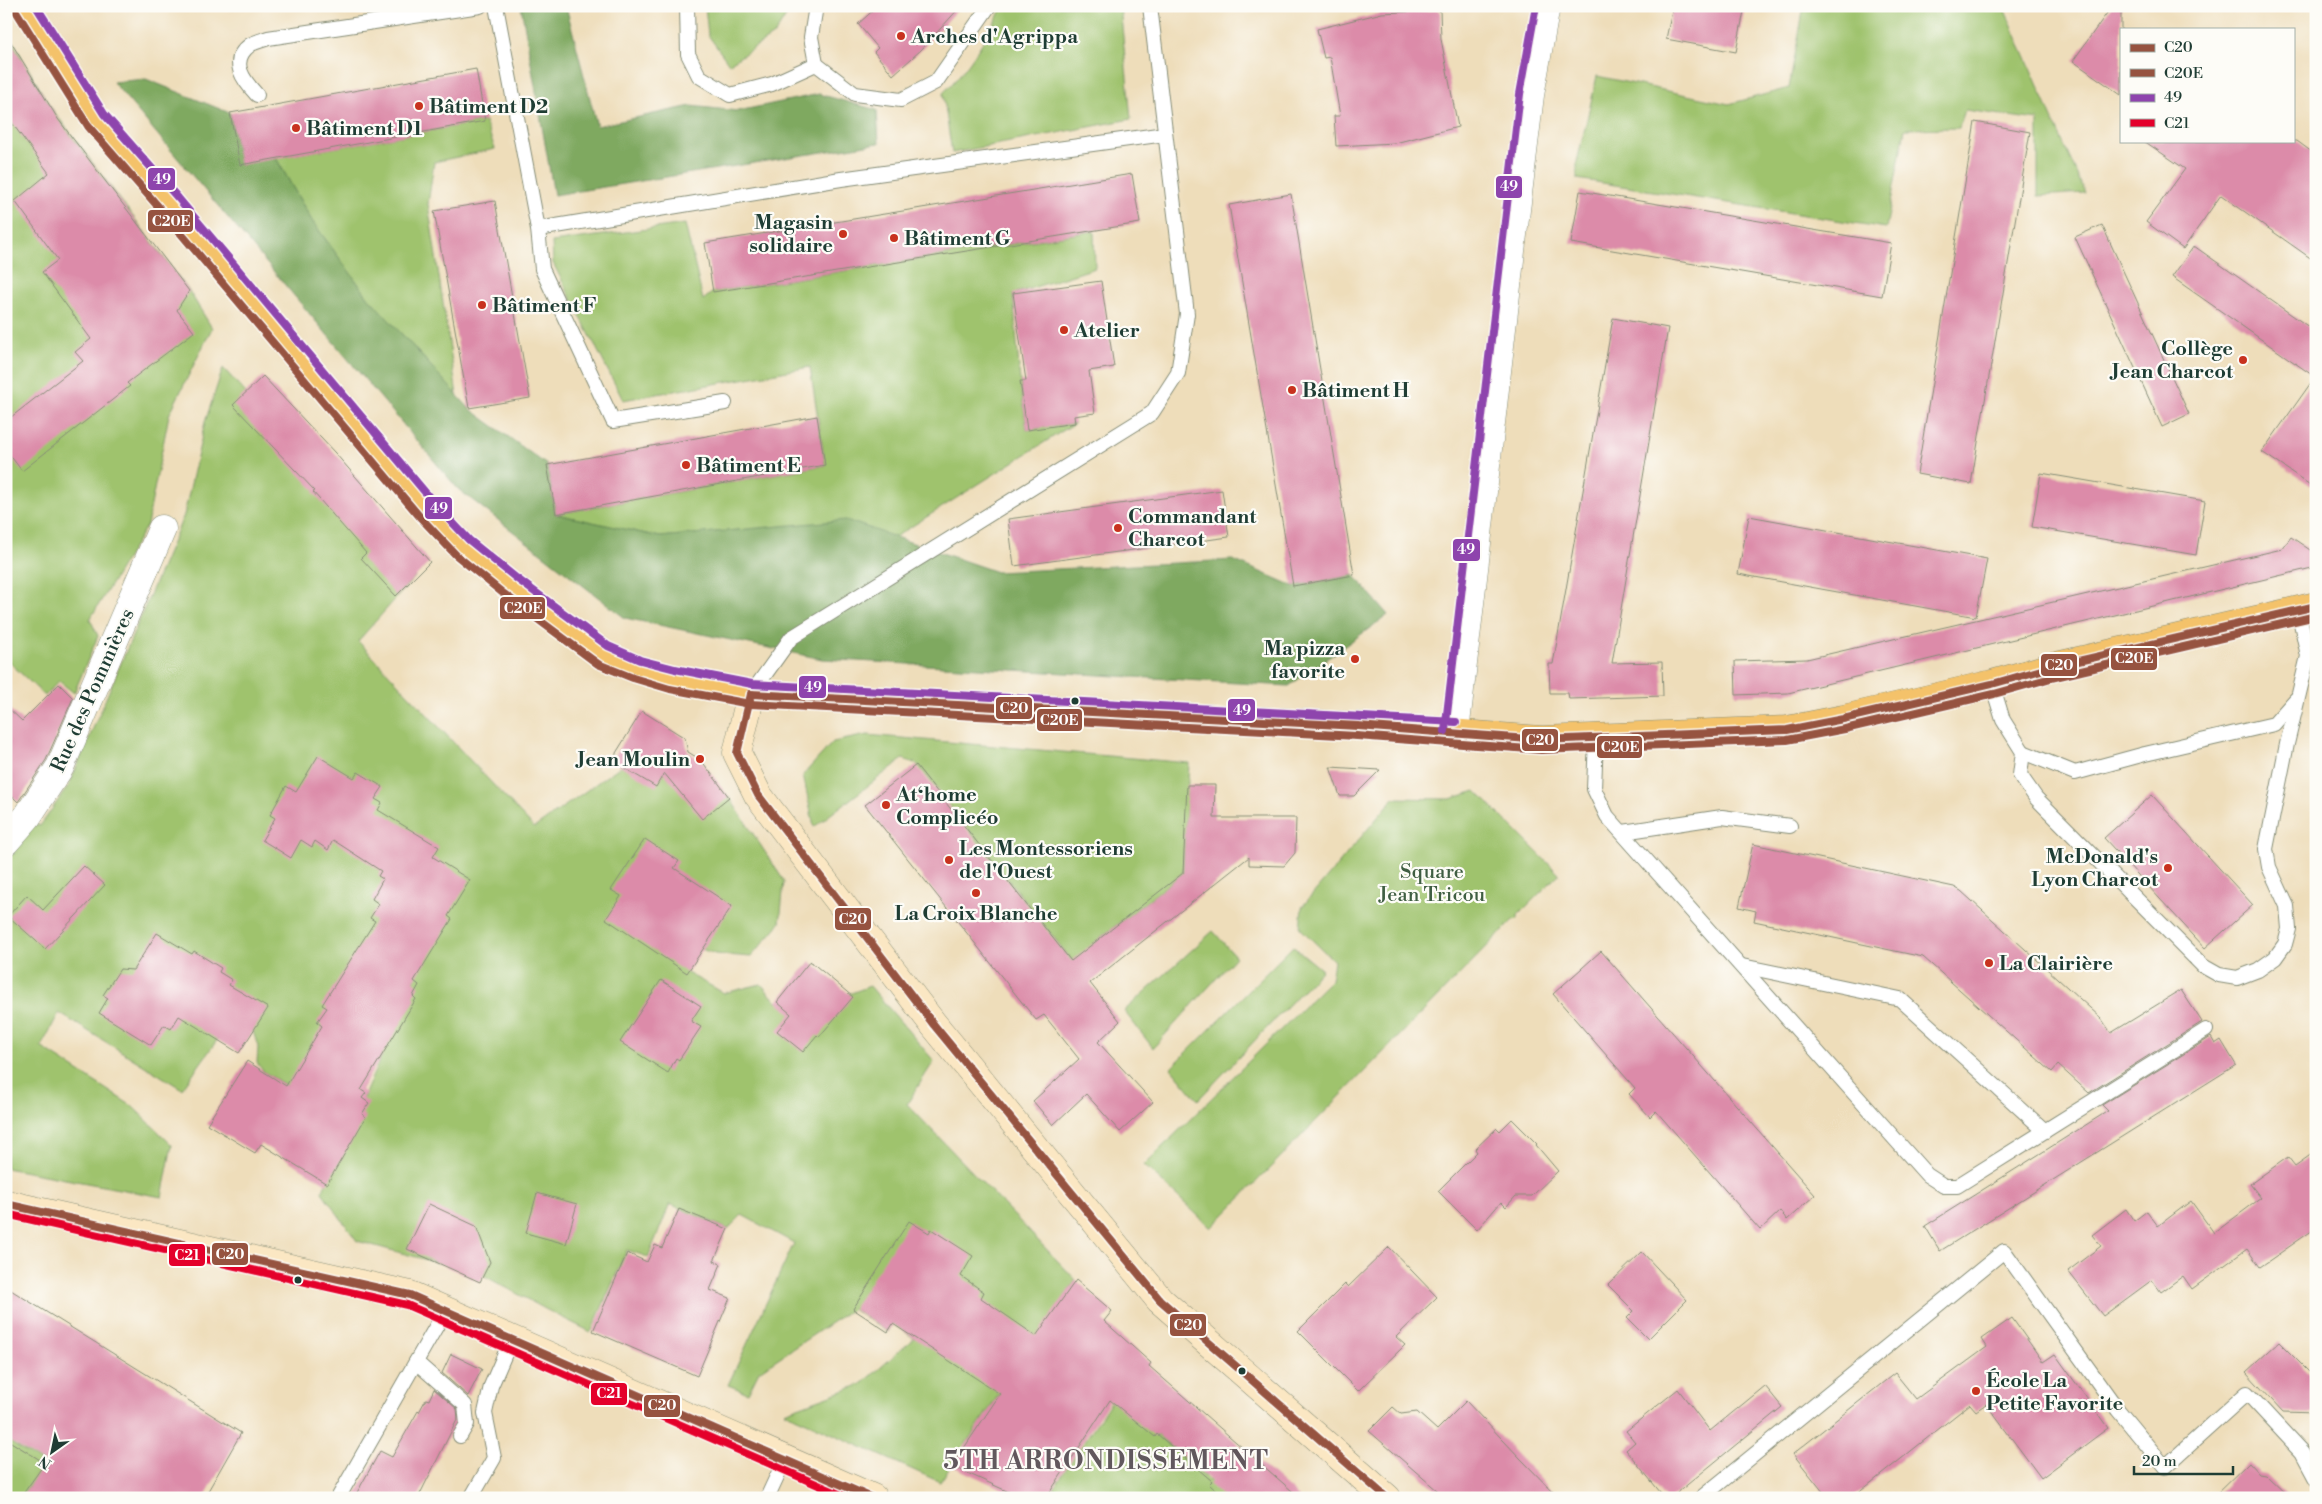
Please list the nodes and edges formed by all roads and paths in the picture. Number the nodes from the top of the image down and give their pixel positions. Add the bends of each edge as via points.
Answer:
1 (24, 6) edge
2 (480, 6) edge
3 (496, 6) edge
4 (687, 6) edge
5 (816, 6) edge
6 (989, 6) edge
7 (1150, 6) edge
8 (1546, 6) edge
9 (816, 64) junction
10 (257, 95) dead end
11 (1165, 134) junction
12 (538, 229) junction
13 (725, 402) dead end
14 (162, 529) dead end
15 (2307, 608) edge
16 (1992, 684) junction
17 (751, 694) junction
18 (2297, 698) junction
19 (1454, 732) junction
20 (1596, 738) junction
21 (2023, 752) junction
22 (1790, 826) dead end
23 (1623, 832) junction
24 (9, 833) edge
25 (1742, 966) junction
26 (2206, 1030) dead end
27 (2045, 1131) junction
28 (6, 1204) edge
29 (444, 1311) junction
30 (511, 1340) junction
31 (416, 1362) junction
32 (460, 1436) dead end
33 (785, 1459) junction
34 (2316, 1478) edge
35 (338, 1498) edge
36 (471, 1498) edge
37 (767, 1498) edge
38 (873, 1498) edge
39 (1387, 1498) edge
40 (1701, 1498) edge

1 - 17 main road via 96,120 462,547 603,655 673,679
2 - 10 lane via 268,38 249,46 239,60 239,71
3 - 12 lane
4 - 9 lane via 688,54 699,76 730,95 772,84
5 - 9 lane via 812,37
6 - 9 lane via 936,82 901,100 855,94
7 - 11 lane
8 - 19 street via 1530,95
11 - 12 lane via 841,179
11 - 17 lane via 1187,314 1178,373 1152,413 791,638
12 - 13 lane via 542,269 613,421
14 - 24 street, Rue des Pommières via 60,767
15 - 16 main road
15 - 18 lane via 2308,656
16 - 20 main road via 1786,730
16 - 21 lane via 2003,720
17 - 19 main road
17 - 39 main road via 737,753 758,795 934,1025 1160,1300
18 - 21 lane via 2274,724 2074,773
18 - 21 lane via 2266,849 2269,868 2286,906 2289,929 2276,958 2258,970 2236,978 2218,975 2202,966 2036,798 2020,775
19 - 20 main road via 1542,740
20 - 23 lane via 1594,789 1607,816
22 - 23 lane via 1722,817
23 - 25 lane
25 - 27 lane via 1900,999
25 - 27 lane via 1927,1174 1944,1186 1957,1186
26 - 27 lane
28 - 29 main road via 410,1296
29 - 30 main road
29 - 31 lane
30 - 33 main road
30 - 36 lane via 491,1386 485,1414 494,1458
31 - 32 lane via 465,1405 467,1424
31 - 35 lane
33 - 37 lane
33 - 38 main road
34 - 40 lane via 2302,1452 2247,1393 2165,1466 2118,1410 2004,1251

